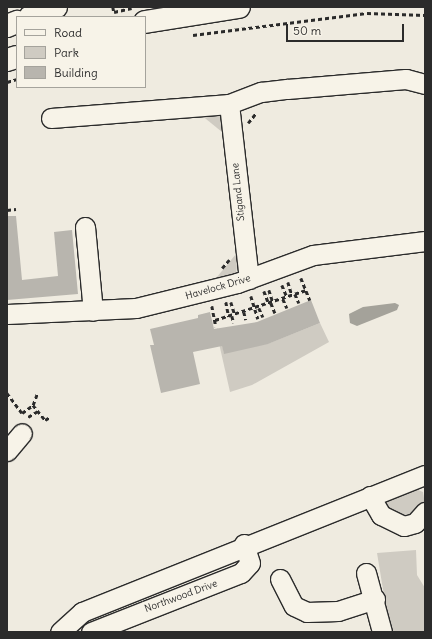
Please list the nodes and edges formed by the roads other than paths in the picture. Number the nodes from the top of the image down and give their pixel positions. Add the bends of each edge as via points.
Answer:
1 (56, 7) edge
2 (239, 7) edge
3 (33, 16) edge
4 (146, 22) edge
5 (425, 84) edge
6 (229, 104) junction
7 (51, 118) dead end
8 (85, 227) dead end
9 (425, 241) edge
10 (250, 287) junction
11 (93, 311) junction
12 (7, 314) edge
13 (22, 433) dead end
14 (7, 451) edge
15 (425, 475) edge
16 (370, 496) junction
17 (425, 512) edge
18 (244, 544) junction
19 (366, 573) dead end
20 (280, 579) dead end
21 (375, 600) junction
22 (60, 632) edge
23 (91, 632) edge
24 (382, 632) edge

1 - 3 main road
2 - 4 main road
5 - 6 street via 399,80 272,91
6 - 7 street
6 - 10 street, Stigand Lane
8 - 11 street
9 - 10 street, Havelock Drive via 313,255
10 - 11 street, Havelock Drive via 136,308
11 - 12 street, Havelock Drive
13 - 14 street
15 - 16 street
16 - 17 street via 381,515 404,526 415,523
16 - 18 street
18 - 22 street via 82,612
18 - 23 street, Northwood Drive via 250,563 242,573
19 - 21 street
20 - 21 street via 294,606 307,612 338,611
21 - 24 street

